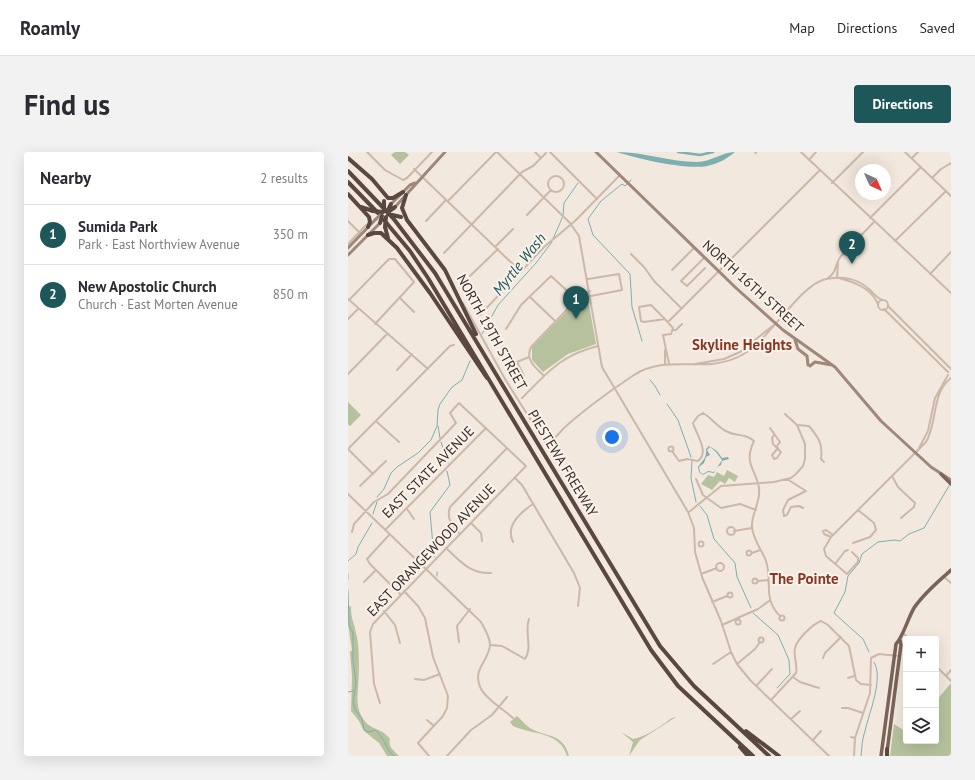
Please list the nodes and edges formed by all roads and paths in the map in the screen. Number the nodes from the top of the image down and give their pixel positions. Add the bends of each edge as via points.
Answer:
1 (367, 152) edge
2 (432, 152) edge
3 (445, 152) edge
4 (497, 152) edge
5 (535, 152) edge
6 (550, 152) edge
7 (596, 152) edge
8 (801, 152) edge
9 (816, 152) edge
10 (863, 152) edge
11 (905, 152) edge
12 (918, 152) edge
13 (546, 153) edge
14 (348, 158) edge
15 (541, 158) junction
16 (912, 158) junction
17 (808, 160) junction
18 (951, 163) edge
19 (921, 167) junction
20 (414, 168) junction
21 (820, 170) junction
22 (348, 171) edge
23 (520, 174) junction
24 (620, 175) junction
25 (422, 176) junction
26 (932, 178) junction
27 (348, 182) edge
28 (832, 183) junction
29 (551, 190) junction
30 (381, 191) junction
31 (946, 191) junction
32 (348, 194) edge
33 (405, 194) junction
34 (951, 196) edge
35 (544, 198) junction
36 (597, 199) junction
37 (447, 200) junction
38 (393, 206) joint
39 (361, 207) junction
40 (385, 214) junction
41 (527, 215) dead end
42 (870, 218) junction
43 (376, 219) joint
44 (407, 220) junction
45 (426, 221) dead end
46 (348, 222) edge
47 (874, 222) junction
48 (380, 223) joint
49 (472, 224) junction
50 (572, 225) junction
51 (367, 226) junction
52 (514, 229) dead end
53 (360, 233) junction
54 (368, 235) junction
55 (389, 239) junction
56 (895, 241) junction
57 (348, 244) edge
58 (495, 247) junction
59 (348, 248) edge
60 (694, 248) junction
61 (498, 249) junction
62 (951, 252) edge
63 (444, 253) dead end
64 (631, 254) dead end
65 (348, 255) edge
66 (704, 258) junction
67 (837, 262) junction
68 (705, 268) dead end
69 (445, 270) junction
70 (672, 270) dead end
71 (718, 271) junction
72 (521, 272) junction
73 (930, 274) junction
74 (470, 276) dead end
75 (838, 278) junction
76 (588, 279) junction
77 (827, 279) junction
78 (590, 291) junction
79 (951, 294) edge
80 (590, 296) junction
81 (530, 297) junction
82 (400, 298) junction
83 (349, 299) edge
84 (576, 299) junction
85 (882, 300) junction
86 (878, 304) junction
87 (888, 306) junction
88 (681, 308) junction
89 (358, 309) junction
90 (884, 309) junction
91 (414, 312) dead end
92 (480, 315) dead end
93 (348, 319) edge
94 (665, 319) junction
95 (555, 321) junction
96 (668, 322) junction
97 (375, 324) junction
98 (682, 324) dead end
99 (775, 324) junction
100 (506, 329) dead end
101 (673, 330) junction
102 (387, 334) junction
103 (795, 340) junction
104 (454, 345) dead end
105 (598, 346) junction
106 (665, 350) junction
107 (412, 354) junction
108 (529, 357) junction
109 (665, 364) junction
110 (668, 364) junction
111 (832, 364) junction
112 (951, 369) edge
113 (397, 370) dead end
114 (428, 370) junction
115 (348, 374) edge
116 (948, 374) junction
117 (498, 376) junction
118 (524, 376) dead end
119 (544, 376) junction
120 (951, 378) edge
121 (491, 382) junction
122 (615, 388) junction
123 (522, 398) dead end
124 (793, 421) dead end
125 (377, 422) junction
126 (797, 425) junction
127 (486, 428) junction
128 (770, 428) dead end
129 (774, 435) junction
130 (399, 442) dead end
131 (777, 447) junction
132 (507, 448) junction
133 (348, 449) edge
134 (672, 451) dead end
135 (916, 453) junction
136 (386, 461) dead end
137 (824, 462) dead end
138 (373, 474) junction
139 (941, 474) joint
140 (795, 475) junction
141 (892, 476) junction
142 (515, 478) junction
143 (696, 479) dead end
144 (787, 479) junction
145 (951, 482) edge
146 (758, 483) junction
147 (796, 484) junction
148 (360, 486) dead end
149 (348, 494) edge
150 (707, 498) junction
151 (533, 504) junction
152 (803, 508) dead end
153 (406, 509) junction
154 (756, 510) junction
155 (858, 510) junction
156 (366, 512) junction
157 (688, 512) junction
158 (901, 518) dead end
159 (414, 519) dead end
160 (471, 523) junction
161 (752, 528) junction
162 (385, 530) junction
163 (734, 531) junction
164 (352, 532) dead end
165 (390, 534) junction
166 (460, 534) junction
167 (482, 541) dead end
168 (513, 542) dead end
169 (853, 543) dead end
170 (446, 548) junction
171 (760, 550) junction
172 (848, 550) dead end
173 (852, 552) dead end
174 (752, 553) dead end
175 (834, 564) junction
176 (717, 568) junction
177 (426, 569) junction
178 (376, 570) junction
179 (951, 570) edge
180 (491, 573) dead end
181 (701, 574) junction
182 (944, 577) junction
183 (768, 580) junction
184 (758, 581) dead end
185 (364, 582) dead end
186 (951, 583) edge
187 (404, 591) junction
188 (401, 594) junction
189 (727, 596) dead end
190 (770, 601) junction
191 (712, 602) junction
192 (578, 606) dead end
193 (470, 609) junction
194 (384, 611) junction
195 (780, 616) dead end
196 (529, 619) dead end
197 (722, 625) junction
198 (902, 632) junction
199 (906, 636) edge
200 (841, 637) junction
201 (900, 640) junction
202 (459, 642) dead end
203 (760, 642) dead end
204 (400, 643) dead end
205 (490, 645) junction
206 (731, 652) junction
207 (894, 655) junction
208 (899, 656) junction
209 (823, 658) dead end
210 (713, 664) dead end
211 (737, 664) junction
212 (772, 669) dead end
213 (939, 669) edge
214 (951, 670) edge
215 (440, 674) junction
216 (793, 676) junction
217 (854, 676) junction
218 (946, 676) junction
219 (848, 678) dead end
220 (415, 679) dead end
221 (951, 681) edge
222 (871, 685) junction
223 (756, 686) junction
224 (819, 688) dead end
225 (507, 697) dead end
226 (771, 700) junction
227 (380, 703) dead end
228 (500, 706) junction
229 (842, 708) dead end
230 (800, 710) dead end
231 (863, 713) junction
232 (513, 718) dead end
233 (792, 719) junction
234 (427, 720) dead end
235 (730, 720) junction
236 (434, 726) junction
237 (724, 729) junction
238 (821, 731) dead end
239 (851, 737) dead end
240 (855, 738) junction
241 (813, 740) junction
242 (887, 749) joint
243 (429, 756) edge
244 (448, 756) edge
245 (748, 756) edge
246 (753, 756) edge
247 (769, 756) edge
248 (779, 756) edge
249 (829, 756) edge
250 (854, 756) edge
251 (881, 756) edge
252 (887, 756) edge

1 - 20 street via 393,176 404,180
2 - 20 street
3 - 25 main road
4 - 23 street
4 - 37 street
5 - 15 street
6 - 36 street
7 - 24 main road, NORTH 16TH STREET
8 - 17 street
9 - 17 street
10 - 28 street
11 - 16 street
12 - 16 street
13 - 15 street
14 - 30 highway via 372,179
15 - 23 street
16 - 19 street
17 - 21 street
18 - 26 street
19 - 26 street
19 - 42 street
20 - 25 street
21 - 28 street
21 - 71 street
22 - 117 highway, PIESTEWA FREEWAY via 381,205 425,258
23 - 35 street
23 - 49 street
24 - 36 street
24 - 60 main road, NORTH 16TH STREET
25 - 33 main road via 414,188
25 - 37 street
26 - 31 street
27 - 121 highway, PIESTEWA FREEWAY via 410,251
28 - 42 street
29 - 29 street via 548,181 556,175 565,185 559,192
29 - 35 street
30 - 33 highway via 390,198
30 - 40 highway, bridge
31 - 34 street
31 - 56 street
32 - 39 highway
33 - 38 main road
33 - 44 highway via 402,208
35 - 41 street
35 - 50 street
36 - 50 street
37 - 45 street
37 - 49 street
38 - 40 highway, bridge
39 - 40 highway, bridge
39 - 51 highway via 369,217 370,222
40 - 43 highway, bridge
40 - 44 highway, bridge
40 - 48 highway, bridge
40 - 55 highway, bridge via 385,227
42 - 47 street
43 - 51 main road
44 - 69 highway
46 - 53 street
47 - 56 street
47 - 67 street
48 - 54 main road
49 - 58 street
49 - 63 street
50 - 72 street via 547,245
50 - 76 street via 580,239
51 - 53 main road
52 - 58 street
53 - 57 street
53 - 59 main road
54 - 55 highway via 379,233
54 - 65 main road
55 - 121 highway via 423,283 484,376
56 - 73 street
58 - 61 street
60 - 66 main road, NORTH 16TH STREET
60 - 70 street
61 - 72 street
61 - 74 street
62 - 73 street
64 - 88 street
66 - 68 street via 681,281 686,286
66 - 71 main road, NORTH 16TH STREET
67 - 75 street
67 - 77 street via 835,272
69 - 117 highway
69 - 122 street, NORTH 19TH STREET via 489,351 546,444
71 - 88 street
71 - 99 main road, NORTH 16TH STREET
72 - 92 street
73 - 79 street
75 - 77 street
75 - 85 street via 844,277 860,282
75 - 86 street via 858,284
76 - 78 street
76 - 80 street via 619,274 622,290
77 - 99 street via 810,288
78 - 80 street
78 - 84 street
80 - 105 street
81 - 84 street via 551,276
81 - 95 street
81 - 100 street via 516,312
82 - 83 street via 414,282 404,268 392,258
82 - 91 street
82 - 97 street
83 - 89 street
84 - 95 street
85 - 86 street
85 - 87 street via 886,301
86 - 90 street
87 - 90 street
87 - 112 street
88 - 96 street
89 - 93 street
89 - 97 street
90 - 116 street
94 - 94 street via 651,305 639,308 641,320 644,322
94 - 96 street
95 - 108 street via 533,344
96 - 101 street
97 - 102 street
98 - 101 street
99 - 103 main road, NORTH 16TH STREET
99 - 110 street via 754,347 734,359 712,365
101 - 106 street via 671,334 663,335
102 - 107 street
102 - 115 street
103 - 111 main road, NORTH 16TH STREET
103 - 111 main road via 798,349 807,356 809,365 817,362
104 - 114 street via 450,346
105 - 119 street via 569,355
105 - 122 street via 602,367
106 - 109 street
106 - 110 street
107 - 113 street
107 - 114 street
108 - 118 street via 517,362
108 - 119 street via 531,363
109 - 110 street
109 - 122 street via 644,370
111 - 135 main road, NORTH 16TH STREET via 875,415
112 - 116 street
114 - 125 street
116 - 120 street
116 - 135 street via 935,398 928,431
117 - 235 highway, PIESTEWA FREEWAY via 660,646 686,678
119 - 123 street
120 - 135 street via 942,388 928,440
121 - 237 highway, PIESTEWA FREEWAY via 651,650 678,686
122 - 157 street
124 - 126 street
125 - 130 street
125 - 133 street
126 - 137 street via 809,426 817,436 822,444 821,459
126 - 140 street via 804,440 805,453 803,466
127 - 132 street
127 - 153 street, EAST STATE AVENUE
127 - 156 street via 459,403 450,413 456,423 387,495 376,500
128 - 129 street
129 - 131 street via 773,444
129 - 131 street via 780,442
131 - 131 street via 772,455 774,458 781,453
132 - 142 street, EAST ORANGEWOOD AVENUE via 526,466
132 - 166 street via 450,507 450,522
133 - 138 street
134 - 146 street via 679,460 698,461 703,455 694,423 703,413 730,433 746,435 754,441 749,460
135 - 139 main road, NORTH 16TH STREET
135 - 141 street
136 - 138 street
138 - 148 street
139 - 145 main road
140 - 144 street
140 - 147 street
141 - 155 street
141 - 158 street via 898,487 915,503
142 - 151 street
142 - 160 street, EAST ORANGEWOOD AVENUE
143 - 150 street via 700,490
144 - 146 street
144 - 147 street
146 - 150 street via 721,486
146 - 154 street
147 - 152 street via 806,491 788,500 783,510 784,516 791,507
149 - 156 street
150 - 154 street via 721,508 740,504
150 - 157 street
151 - 168 street via 514,522 510,536
151 - 192 street via 577,578 580,594
153 - 159 street
153 - 162 street, EAST STATE AVENUE
154 - 161 street
155 - 169 street via 874,523 876,530 870,537
155 - 175 street via 825,545 824,553
156 - 162 street
156 - 164 street via 354,524
157 - 181 street via 694,528
160 - 166 street, EAST ORANGEWOOD AVENUE
160 - 167 street via 480,533
161 - 163 street
161 - 171 street
162 - 165 street
163 - 163 street via 732,527 728,527 729,535 733,535
165 - 177 street
165 - 178 street, EAST STATE AVENUE via 367,558
166 - 170 street, EAST ORANGEWOOD AVENUE
170 - 177 street, EAST ORANGEWOOD AVENUE
170 - 180 street via 467,568 475,572
171 - 174 street
171 - 183 street via 767,565
172 - 175 street
173 - 175 street via 858,562 847,574
176 - 176 street via 719,571 722,570 720,562 717,563
176 - 181 street
177 - 187 street, EAST ORANGEWOOD AVENUE
177 - 193 street
178 - 185 street
178 - 188 street
179 - 182 main road
181 - 191 street
182 - 186 street
182 - 198 main road via 917,604
183 - 184 street
183 - 190 street
187 - 188 street, EAST ORANGEWOOD AVENUE
187 - 215 street via 425,618 433,657
188 - 194 street, EAST ORANGEWOOD AVENUE
189 - 191 street
190 - 195 street
190 - 197 street
191 - 197 street
193 - 202 street via 457,626
193 - 205 street via 482,622
194 - 204 street via 395,625
194 - 227 street, EAST ORANGEWOOD AVENUE via 372,624 370,632 374,684
196 - 205 street via 529,650 524,659 502,646
197 - 206 street
198 - 199 street
198 - 201 main road
200 - 209 street via 825,652
200 - 216 street via 828,625 821,622 816,624 794,649 797,668
200 - 217 street via 850,648
201 - 207 main road via 896,644
201 - 208 main road
203 - 211 street
205 - 228 street via 480,666 479,682 481,689
206 - 210 street
206 - 211 street
207 - 208 street
207 - 222 street via 879,654 871,658
207 - 251 main road
208 - 242 main road
211 - 223 street
212 - 223 street
213 - 218 street
214 - 218 street
215 - 220 street via 424,680
215 - 236 street via 448,692 448,701 445,713
216 - 224 street via 800,682
216 - 226 street
217 - 219 street
217 - 222 street via 861,684
218 - 221 street
222 - 231 street
223 - 226 street
225 - 228 street
226 - 233 street
228 - 232 street
228 - 244 street via 472,730
229 - 231 street
230 - 233 street
231 - 240 street
233 - 241 street
234 - 236 street
235 - 247 highway, PIESTEWA FREEWAY
235 - 248 highway
236 - 243 street via 418,743
237 - 245 highway
237 - 246 highway, PIESTEWA FREEWAY
238 - 241 street
239 - 240 street
240 - 250 street
241 - 249 street
242 - 252 highway

